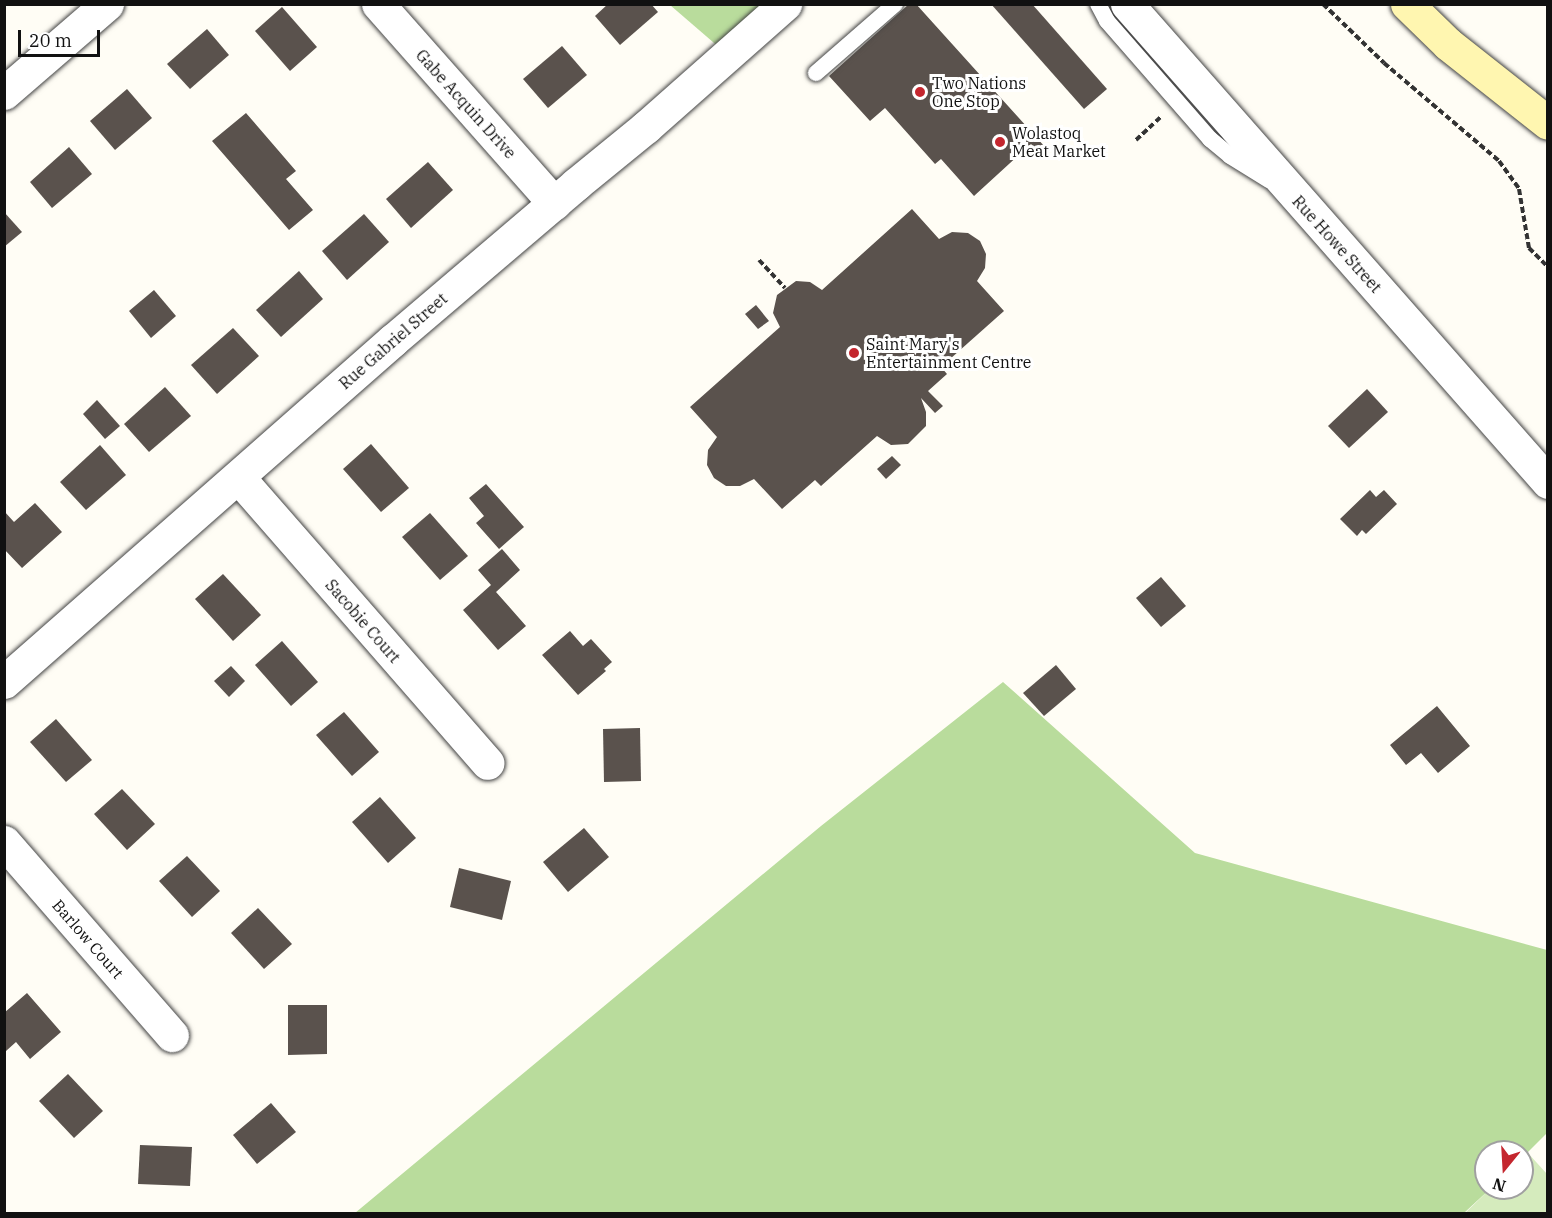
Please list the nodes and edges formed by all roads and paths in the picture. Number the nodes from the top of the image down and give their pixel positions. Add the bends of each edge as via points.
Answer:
1 (106, 4) edge
2 (378, 4) edge
3 (784, 4) edge
4 (895, 4) edge
5 (1098, 4) edge
6 (1127, 4) edge
7 (1323, 4) edge
8 (1407, 4) edge
9 (816, 73) dead end
10 (4, 93) edge
11 (1161, 116) dead end
12 (1548, 123) edge
13 (1136, 140) dead end
14 (1290, 192) junction
15 (554, 203) junction
16 (759, 260) dead end
17 (1548, 267) edge
18 (785, 288) dead end
19 (239, 478) junction
20 (1548, 482) edge
21 (4, 682) edge
22 (488, 763) dead end
23 (4, 842) edge
24 (172, 1035) dead end

1 - 10 street
2 - 15 street, Gabe Acquin Drive
3 - 15 street, Rue Gabriel Street
4 - 9 lane
5 - 14 lane via 1107,21 1210,139 1247,168
6 - 14 street, Rue Howe Street
7 - 17 path via 1384,63 1499,161 1519,189 1529,248
8 - 12 main road via 1448,44
11 - 13 path
14 - 20 street, Rue Howe Street
15 - 19 street, Rue Gabriel Street
16 - 18 path
19 - 21 street, Rue Gabriel Street
19 - 22 street, Sacobie Court
23 - 24 street, Barlow Court

